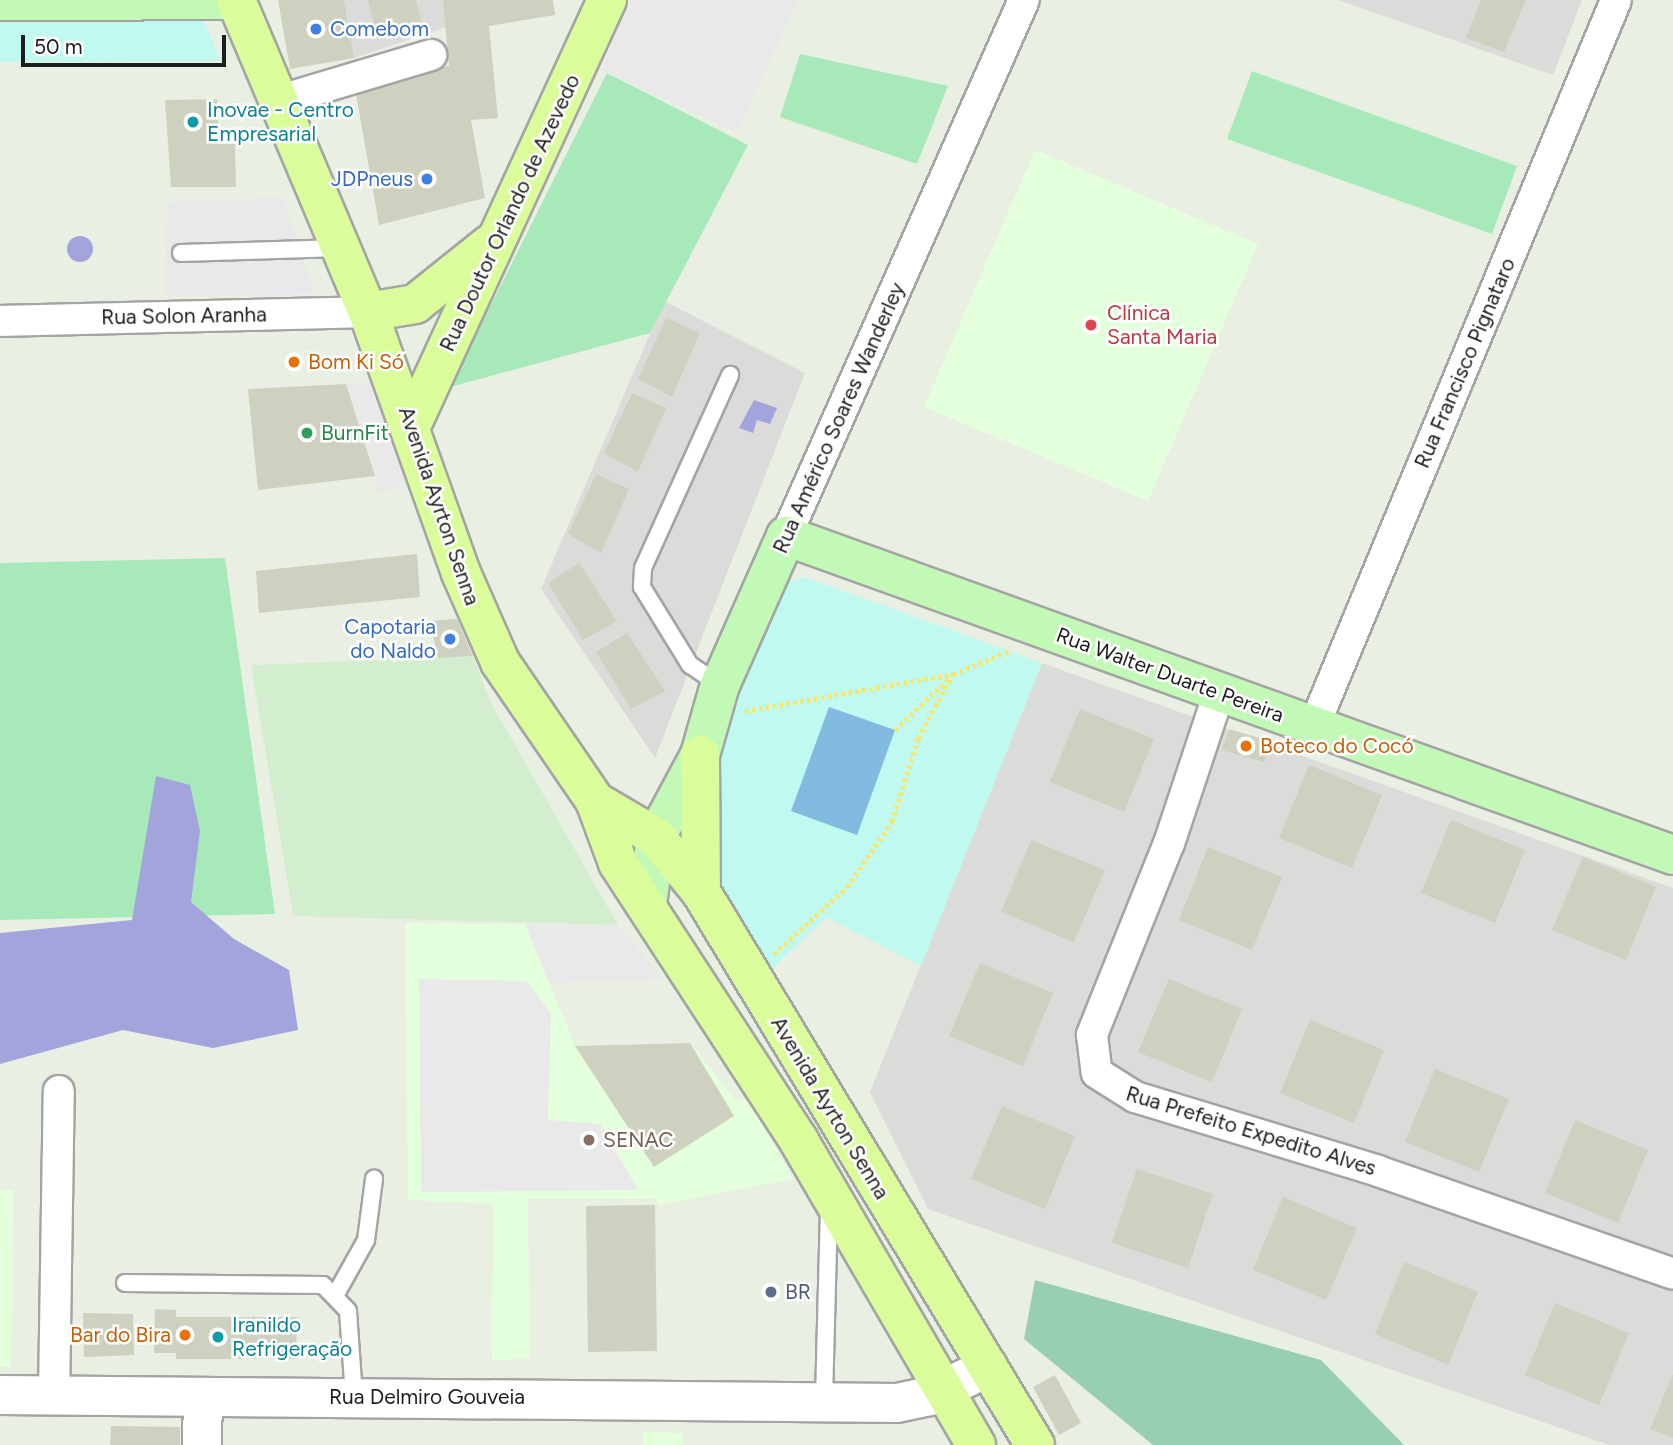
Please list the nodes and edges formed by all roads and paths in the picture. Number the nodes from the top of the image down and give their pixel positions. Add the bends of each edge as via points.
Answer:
1 (236, 0) edge
2 (607, 0) edge
3 (1024, 0) edge
4 (1616, 0) edge
5 (0, 1) edge
6 (431, 55) dead end
7 (277, 101) junction
8 (498, 238) junction
9 (340, 248) junction
10 (181, 253) dead end
11 (368, 312) junction
12 (0, 321) edge
13 (730, 375) dead end
14 (411, 426) junction
15 (786, 537) junction
16 (1010, 651) dead end
17 (953, 674) junction
18 (1219, 693) junction
19 (729, 699) junction
20 (1314, 726) junction
21 (895, 730) dead end
22 (701, 755) junction
23 (597, 812) junction
24 (656, 837) junction
25 (1673, 855) edge
26 (701, 892) junction
27 (647, 905) junction
28 (768, 960) dead end
29 (59, 1091) dead end
30 (373, 1179) dead end
31 (828, 1193) junction
32 (1673, 1274) edge
33 (125, 1283) dead end
34 (337, 1294) junction
35 (988, 1367) junction
36 (934, 1376) junction
37 (0, 1395) edge
38 (54, 1395) junction
39 (203, 1397) junction
40 (354, 1397) junction
41 (839, 1399) junction
42 (202, 1445) edge
43 (976, 1445) edge
44 (1035, 1445) edge

1 - 5 main road
1 - 7 main road, Avenida Ayrton Senna
2 - 8 main road, Rua Doutor Orlando de Azevedo
3 - 15 street, Rua Américo Soares Wanderley
4 - 20 street, Rua Francisco Pignataro
6 - 7 street
7 - 9 main road, Avenida Ayrton Senna
8 - 11 main road via 415,304
8 - 14 main road, Rua Doutor Orlando de Azevedo
9 - 10 lane
9 - 11 main road, Avenida Ayrton Senna
11 - 12 street, Rua Solon Aranha
11 - 14 main road, Avenida Ayrton Senna
13 - 19 lane via 643,568 642,587 690,665
14 - 23 main road, Avenida Ayrton Senna via 479,620
15 - 18 main road, Rua Walter Duarte Pereira
15 - 19 main road, Rua Américo Soares Wanderley
16 - 17 path
17 - 19 path
17 - 21 path
17 - 28 path via 918,738 892,822 847,887 807,916
18 - 20 main road, Rua Walter Duarte Pereira
18 - 32 street, Rua Prefeito Expedito Alves via 1168,843 1092,1035 1093,1068 1135,1097 1388,1174
19 - 22 main road, Rua Américo Soares Wanderley
20 - 25 main road, Rua Walter Duarte Pereira
22 - 24 main road, Rua Américo Soares Wanderley
22 - 26 main road
23 - 24 main road, Avenida Ayrton Senna
23 - 27 main road, Avenida Ayrton Senna
24 - 26 main road, Avenida Ayrton Senna
24 - 27 main road, Rua Américo Soares Wanderley
26 - 35 main road, Avenida Ayrton Senna
27 - 31 main road, Avenida Ayrton Senna
29 - 38 street
30 - 34 lane via 366,1240
31 - 36 main road, Avenida Ayrton Senna
31 - 41 lane
33 - 34 lane via 323,1285
34 - 40 lane via 352,1327
35 - 36 street, Rua Delmiro Gouveia
35 - 44 main road, Avenida Ayrton Senna
36 - 41 street, Rua Delmiro Gouveia
36 - 43 main road, Avenida Ayrton Senna
37 - 38 street, Rua Delmiro Gouveia
38 - 39 street, Rua Delmiro Gouveia
39 - 40 street, Rua Delmiro Gouveia
39 - 42 street
40 - 41 street, Rua Delmiro Gouveia

